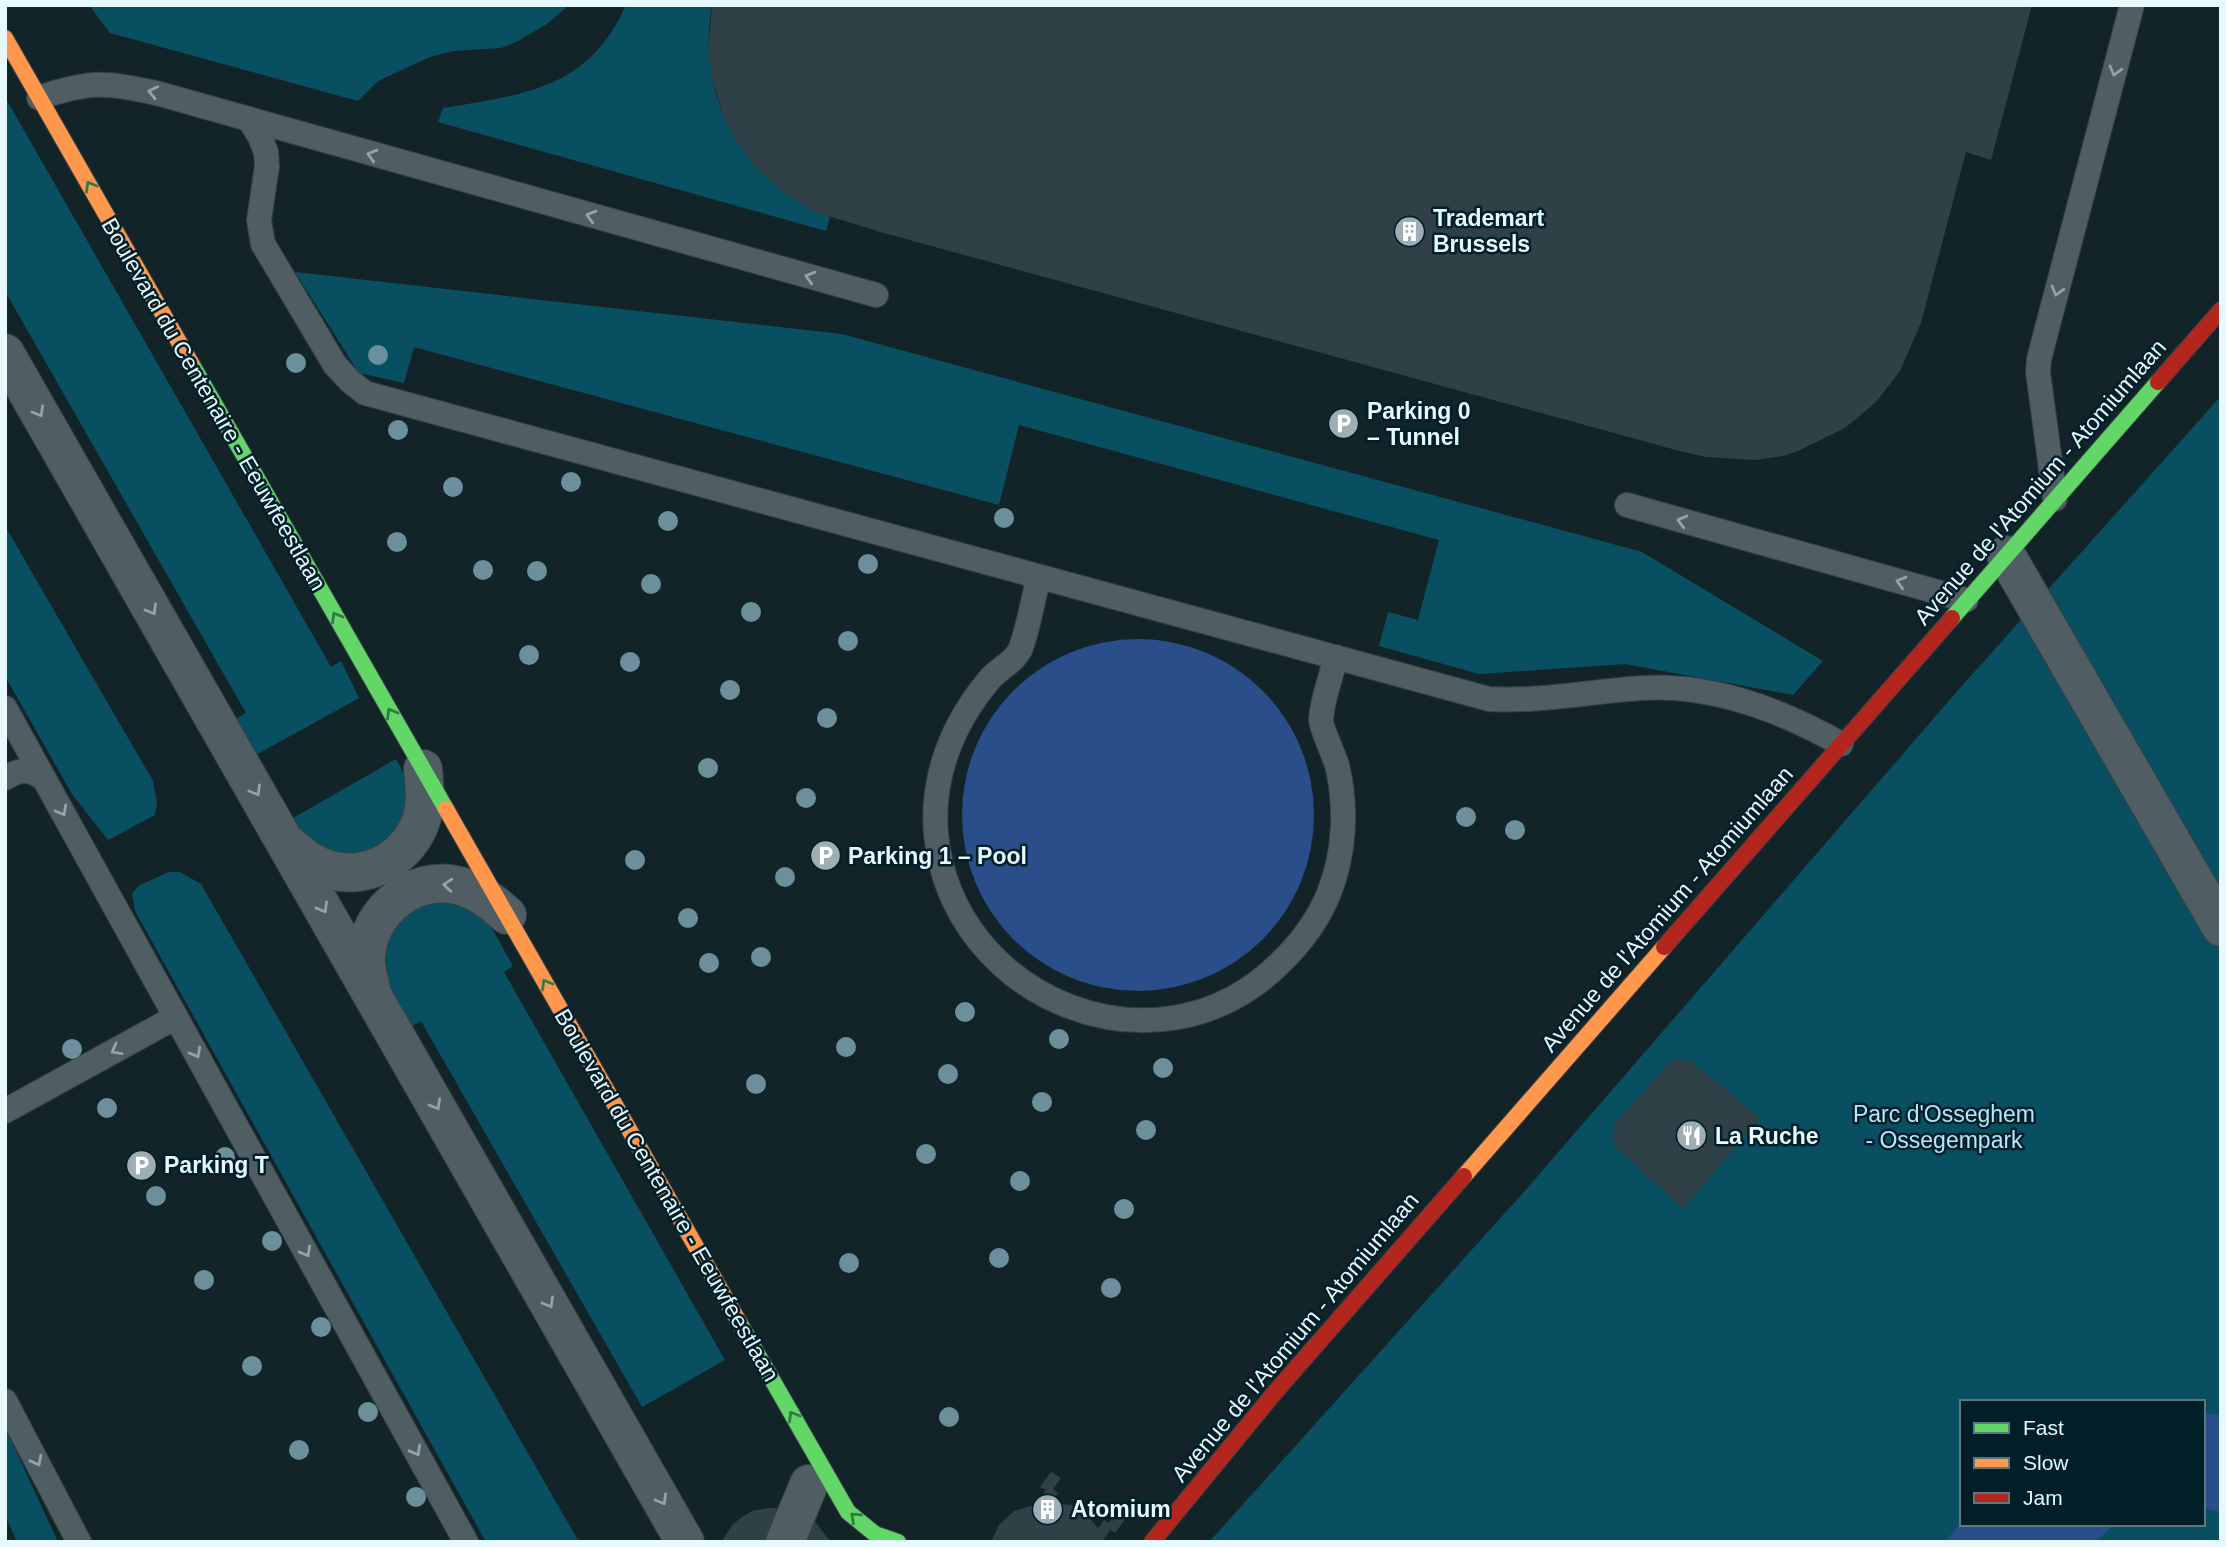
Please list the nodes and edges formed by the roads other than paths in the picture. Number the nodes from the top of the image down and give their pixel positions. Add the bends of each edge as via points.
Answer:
1 (2132, 5) edge
2 (5, 38) edge
3 (39, 98) junction
4 (249, 118) junction
5 (876, 295) dead end
6 (2221, 310) edge
7 (5, 353) edge
8 (2055, 499) junction
9 (1627, 506) dead end
10 (2006, 555) junction
11 (1039, 577) junction
12 (1966, 600) junction
13 (1336, 657) junction
14 (5, 708) edge
15 (1841, 744) junction
16 (423, 769) junction
17 (5, 778) edge
18 (44, 779) junction
19 (285, 841) junction
20 (507, 915) junction
21 (2221, 927) edge
22 (374, 997) junction
23 (176, 1017) junction
24 (5, 1111) edge
25 (5, 1401) edge
26 (818, 1479) junction
27 (795, 1535) edge
28 (79, 1542) edge
29 (466, 1542) edge
30 (685, 1542) edge
31 (898, 1542) edge
32 (1152, 1542) edge

1 -> 8 lane via 2039,359
2 - 3 street, Boulevard du Centenaire - Eeuwfeestlaan
4 -> 3 lane via 106,84 70,87
16 -> 3 street, Boulevard du Centenaire - Eeuwfeestlaan
5 -> 4 lane
4 - 11 lane via 266,152 259,220 263,244 335,365 365,393
6 - 8 street, Avenue de l'Atomium - Atomiumlaan
7 -> 19 street, Boulevard du Centenaire - Eeuwfeestlaan
8 - 10 street, Avenue de l'Atomium - Atomiumlaan
12 -> 9 lane
10 - 12 street, Avenue de l'Atomium - Atomiumlaan
10 - 21 street
11 - 13 lane
11 - 13 lane via 1019,652 971,701 954,732 942,764 936,833 949,891 991,957 1046,998 1078,1011 1147,1020 1214,1006 1272,971 1304,937 1329,892 1343,829 1337,764 1320,723
12 - 15 street, Avenue de l'Atomium - Atomiumlaan
13 - 15 lane via 1489,699 1535,700 1644,688 1687,690 1772,708
14 - 18 lane
15 - 32 street, Avenue de l'Atomium - Atomiumlaan via 1276,1391
16 - 19 street, Boulevard du Centenaire - Eeuwfeestlaan via 424,809 419,828 394,858 383,864 358,872 332,871 309,861
16 - 20 street, Boulevard du Centenaire - Eeuwfeestlaan
17 - 18 lane via 29,771
18 -> 23 lane
19 -> 22 street, Boulevard du Centenaire - Eeuwfeestlaan
20 -> 22 street, Boulevard du Centenaire - Eeuwfeestlaan via 474,890 456,885 417,887 400,896 380,917 368,943 366,969
26 -> 20 street, Boulevard du Centenaire - Eeuwfeestlaan
22 -> 30 street, Boulevard du Centenaire - Eeuwfeestlaan
23 -> 24 lane
23 -> 29 lane
25 -> 28 lane
26 - 27 street
31 -> 26 street, Boulevard du Centenaire - Eeuwfeestlaan via 875,1534

